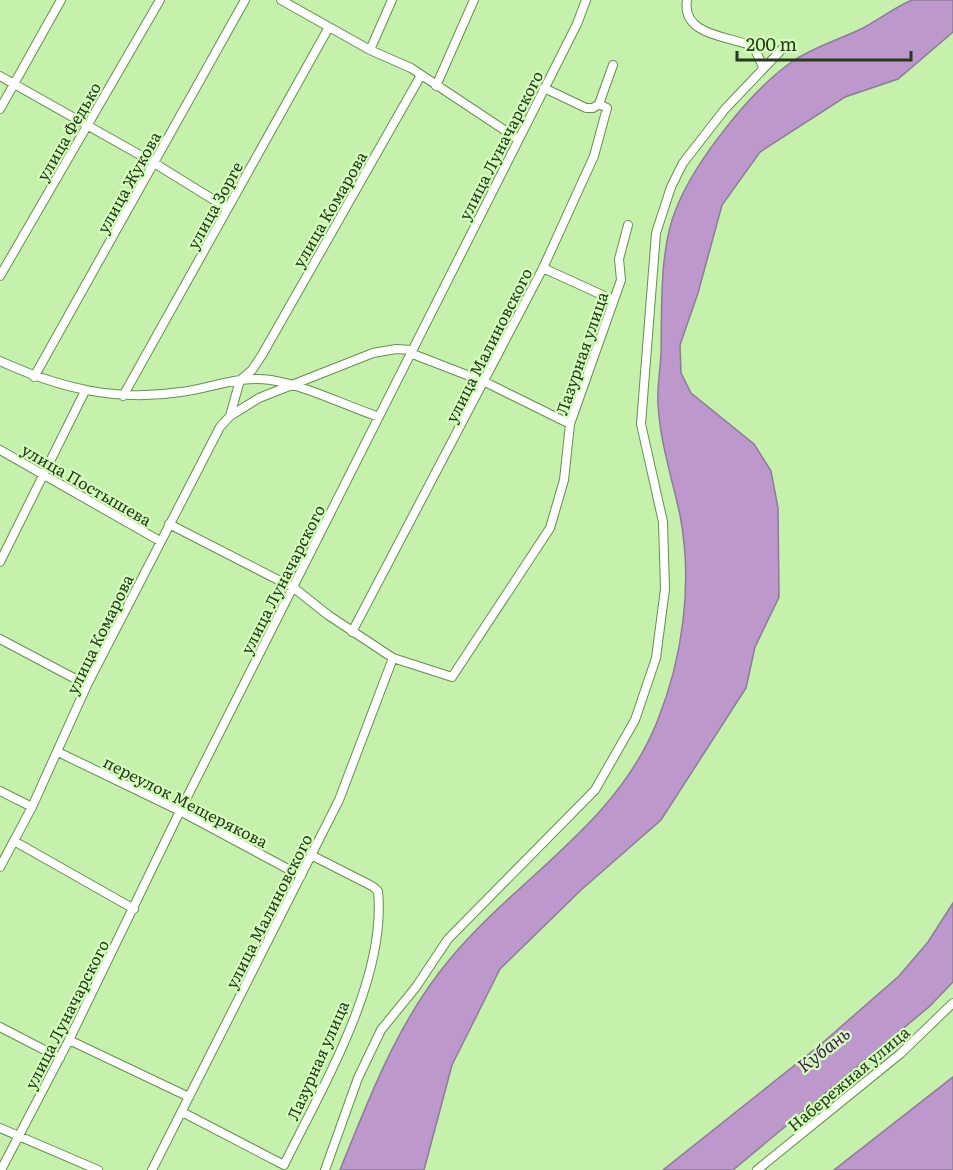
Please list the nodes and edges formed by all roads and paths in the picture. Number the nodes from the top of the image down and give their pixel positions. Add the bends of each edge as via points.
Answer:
1 (61, 0) edge
2 (160, 0) edge
3 (245, 0) edge
4 (281, 0) edge
5 (392, 0) edge
6 (474, 0) edge
7 (586, 0) edge
8 (687, 0) edge
9 (329, 27) junction
10 (786, 45) dead end
11 (370, 50) junction
12 (614, 64) dead end
13 (763, 67) junction
14 (0, 76) edge
15 (420, 77) junction
16 (14, 83) junction
17 (436, 87) junction
18 (544, 88) junction
19 (599, 104) junction
20 (0, 109) edge
21 (88, 125) junction
22 (518, 139) junction
23 (154, 163) junction
24 (227, 208) junction
25 (628, 225) dead end
26 (543, 268) junction
27 (0, 276) edge
28 (614, 300) junction
29 (411, 351) junction
30 (0, 361) edge
31 (34, 377) junction
32 (240, 380) junction
33 (485, 382) junction
34 (293, 387) junction
35 (85, 391) junction
36 (123, 396) junction
37 (230, 416) junction
38 (379, 417) junction
39 (570, 424) junction
40 (0, 450) edge
41 (44, 474) junction
42 (169, 524) junction
43 (160, 541) junction
44 (0, 562) edge
45 (294, 588) junction
46 (352, 632) junction
47 (0, 639) edge
48 (393, 658) junction
49 (452, 676) joint
50 (87, 685) junction
51 (58, 752) junction
52 (0, 790) edge
53 (32, 807) junction
54 (180, 811) junction
55 (14, 841) junction
56 (311, 855) junction
57 (0, 867) edge
58 (301, 876) junction
59 (134, 909) junction
60 (953, 1003) edge
61 (0, 1027) edge
62 (69, 1040) junction
63 (60, 1058) junction
64 (189, 1097) junction
65 (182, 1112) junction
66 (0, 1128) edge
67 (19, 1137) junction
68 (1, 1170) edge
69 (98, 1170) edge
70 (152, 1170) edge
71 (325, 1170) edge
72 (757, 1170) edge

1 - 16 street
2 - 21 street, улица Федько
3 - 23 street, улица Жукова
4 - 9 street
5 - 11 street
6 - 17 street
7 - 18 street, улица Луначарского
8 - 13 street via 690,17 700,29 754,48
9 - 11 street
9 - 24 street, улица Зорге
10 - 13 street
11 - 15 street via 411,68
12 - 19 street, улица Малиновского
13 - 71 street via 683,163 670,187 656,233 641,424 663,522 665,589 656,658 635,720 595,790 448,939 381,1030 358,1078
14 - 16 street
15 - 17 street
15 - 32 street, улица Комарова via 262,355
16 - 20 street
16 - 21 street
17 - 22 street
18 - 19 street via 586,108
18 - 22 street, улица Луначарского
19 - 26 street, улица Малиновского via 607,108 594,156
21 - 23 street
21 - 27 street, улица Федько
22 - 29 street, улица Луначарского
23 - 24 street
23 - 31 street, улица Жукова
24 - 36 street, улица Зорге
25 - 28 street, Лазурная улица via 619,259 621,280
26 - 28 street
26 - 33 street, улица Малиновского
28 - 39 street, Лазурная улица
29 - 33 street
29 - 34 street, улица Комарова via 373,353
29 - 38 street, улица Луначарского
30 - 31 street
31 - 35 street
32 - 34 street via 271,380
32 - 36 street via 175,393
32 - 37 street, улица Комарова
33 - 39 street
33 - 46 street, улица Малиновского
34 - 37 street, улица Комарова via 259,398
34 - 38 street
35 - 36 street
35 - 41 street
37 - 42 street, улица Комарова via 220,427
38 - 45 street, улица Луначарского
39 - 49 street, Лазурная улица via 564,480 550,528
40 - 41 street, улица Постышева
41 - 43 street, улица Постышева
41 - 44 street
42 - 43 street, улица Комарова
42 - 45 street, улица Постышева
43 - 50 street, улица Комарова
45 - 46 street, улица Постышева
45 - 54 street, улица Луначарского
46 - 48 street, улица Постышева
47 - 50 street
48 - 49 street, улица Постышева
48 - 56 street, улица Малиновского via 339,800
50 - 51 street, улица Комарова
51 - 53 street, улица Комарова
51 - 54 street, переулок Мещерякова
52 - 53 street
53 - 55 street, улица Комарова
54 - 58 street, переулок Мещерякова
54 - 59 street, улица Луначарского
55 - 57 street, улица Комарова
55 - 59 street
56 - 58 street, улица Малиновского
56 - 65 street, Лазурная улица via 372,886 378,891 380,906 375,957 344,1042 284,1165
58 - 64 street, улица Малиновского
59 - 62 street, улица Луначарского
60 - 72 street, Набережная улица via 900,1054
61 - 63 street
62 - 63 street, улица Луначарского
62 - 64 street
63 - 67 street, улица Луначарского
64 - 65 street, улица Малиновского
65 - 70 street, улица Малиновского
66 - 67 street
67 - 68 street, улица Луначарского
67 - 69 street

